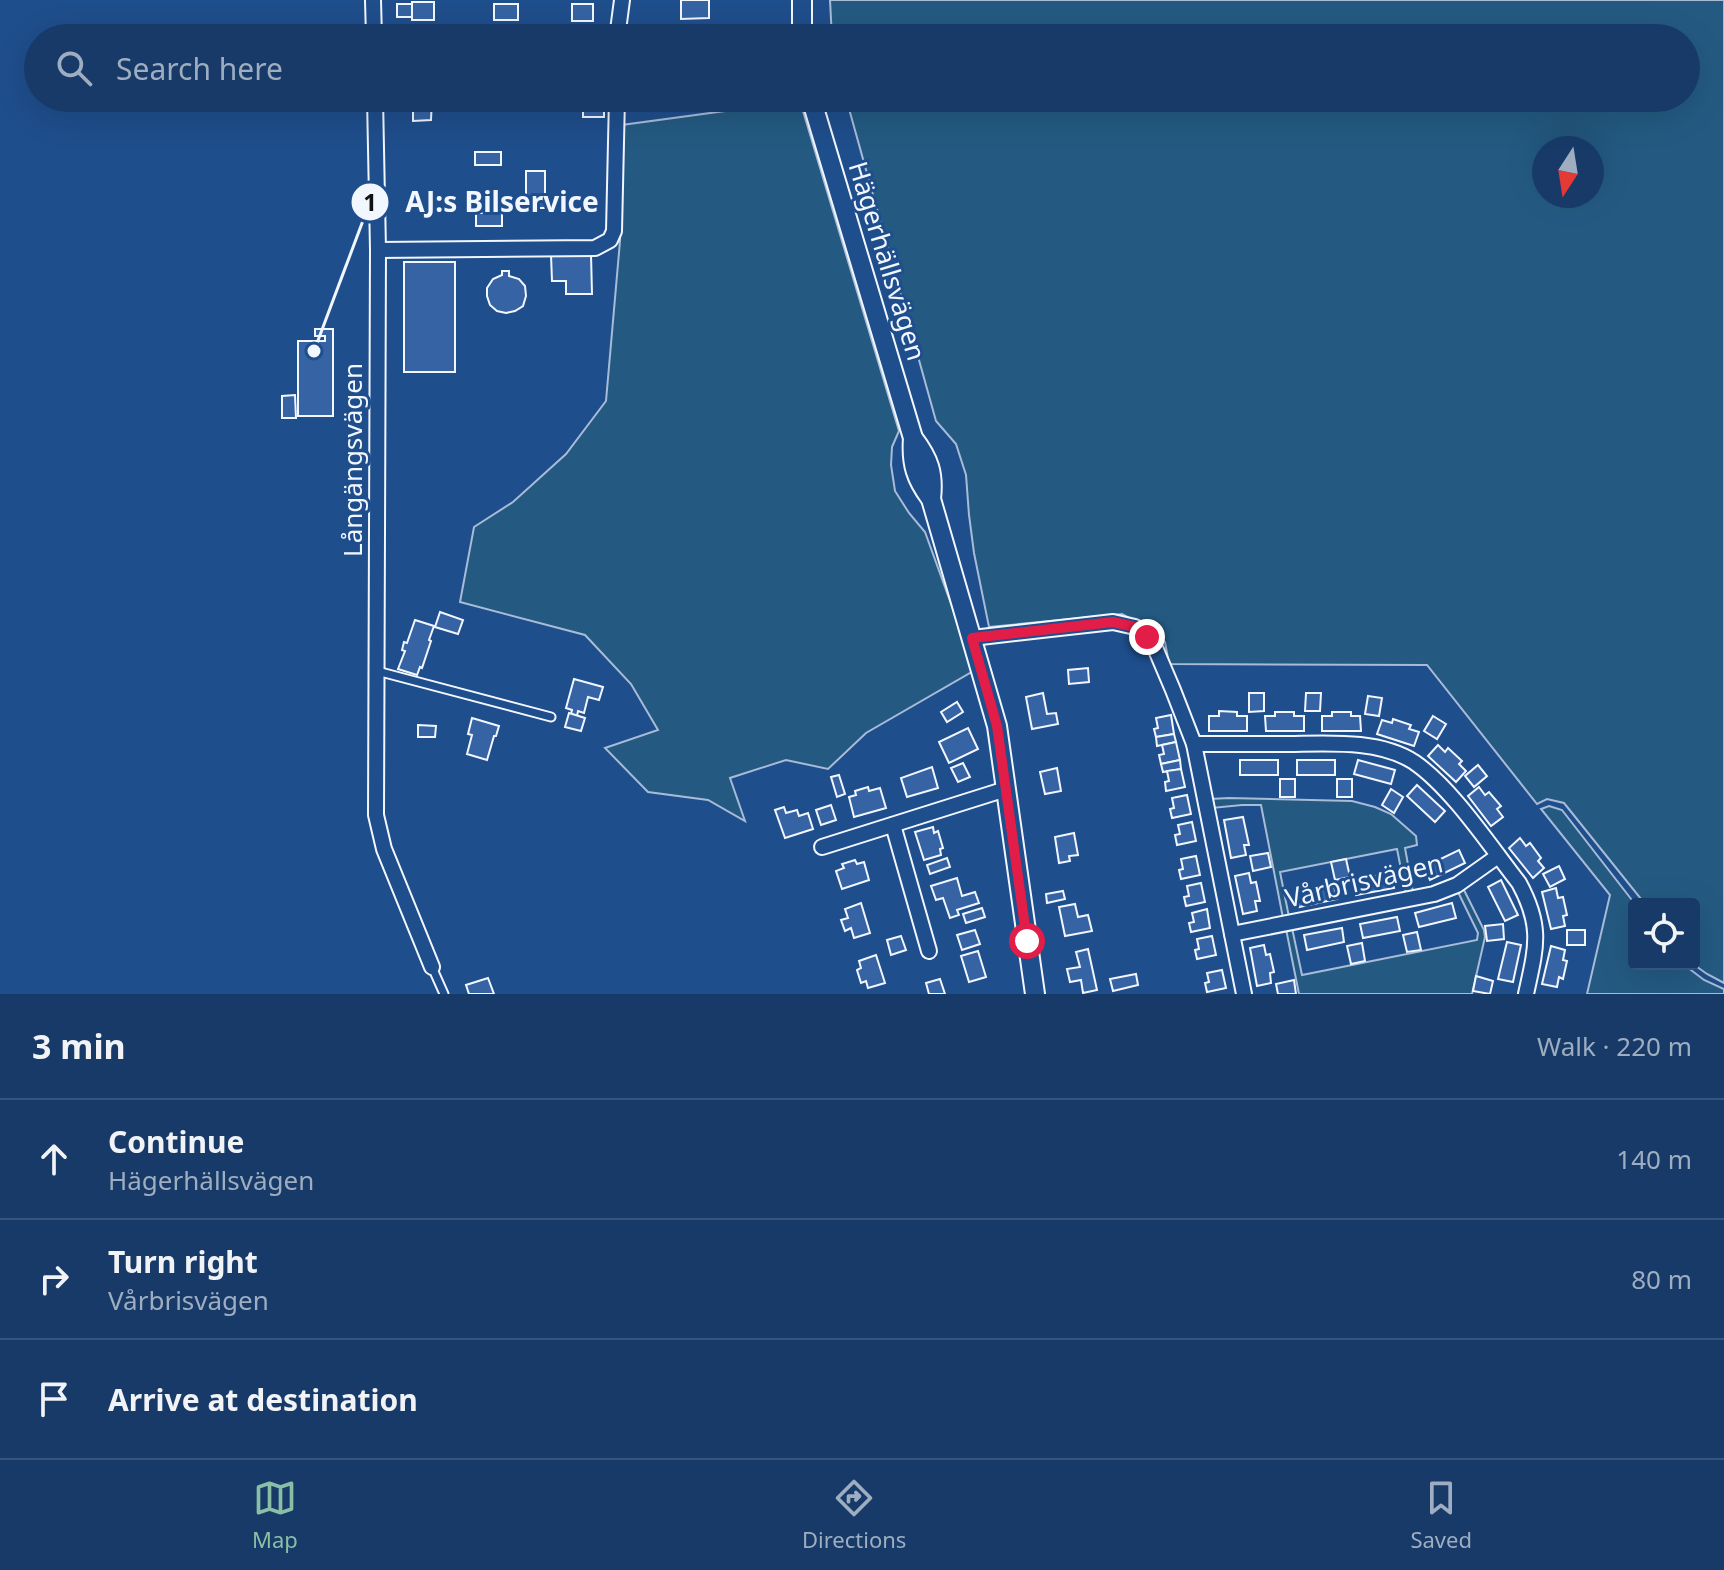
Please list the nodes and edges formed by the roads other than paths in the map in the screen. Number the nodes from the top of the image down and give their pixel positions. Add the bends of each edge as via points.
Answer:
1 (373, 0) edge
2 (622, 0) edge
3 (802, 0) edge
4 (374, 24) edge
5 (619, 24) edge
6 (802, 24) edge
7 (375, 112) edge
8 (617, 112) edge
9 (815, 112) edge
10 (378, 250) junction
11 (972, 638) junction
12 (377, 671) junction
13 (551, 717) dead end
14 (1194, 744) junction
15 (1006, 789) junction
16 (893, 825) junction
17 (822, 847) dead end
18 (1498, 856) junction
19 (1232, 934) junction
20 (929, 951) dead end
21 (432, 967) joint
22 (444, 994) edge
23 (1035, 994) edge
24 (1244, 994) edge
25 (1526, 994) edge

1 - 4 street
2 - 5 street
3 - 6 street
7 - 10 street, Långängsvägen
8 - 10 street via 610,240 595,248
9 - 11 street, Hägerhällsvägen via 913,438 934,481 931,499
10 - 12 street, Långängsvägen
11 - 14 street via 1113,622 1135,627 1156,650
11 - 15 street, Hägerhällsvägen via 997,726
12 - 13 lane
12 - 21 street, Långängsvägen via 379,833
14 - 18 street via 1346,744 1396,754 1436,781
14 - 19 street
15 - 16 street
15 - 23 street, Hägerhällsvägen
16 - 17 street
16 - 20 street
18 - 19 street, Vårbrisvägen via 1457,885 1434,894
18 - 25 street via 1526,894 1536,926
19 - 24 street
21 - 22 lane, Långängsvägen

